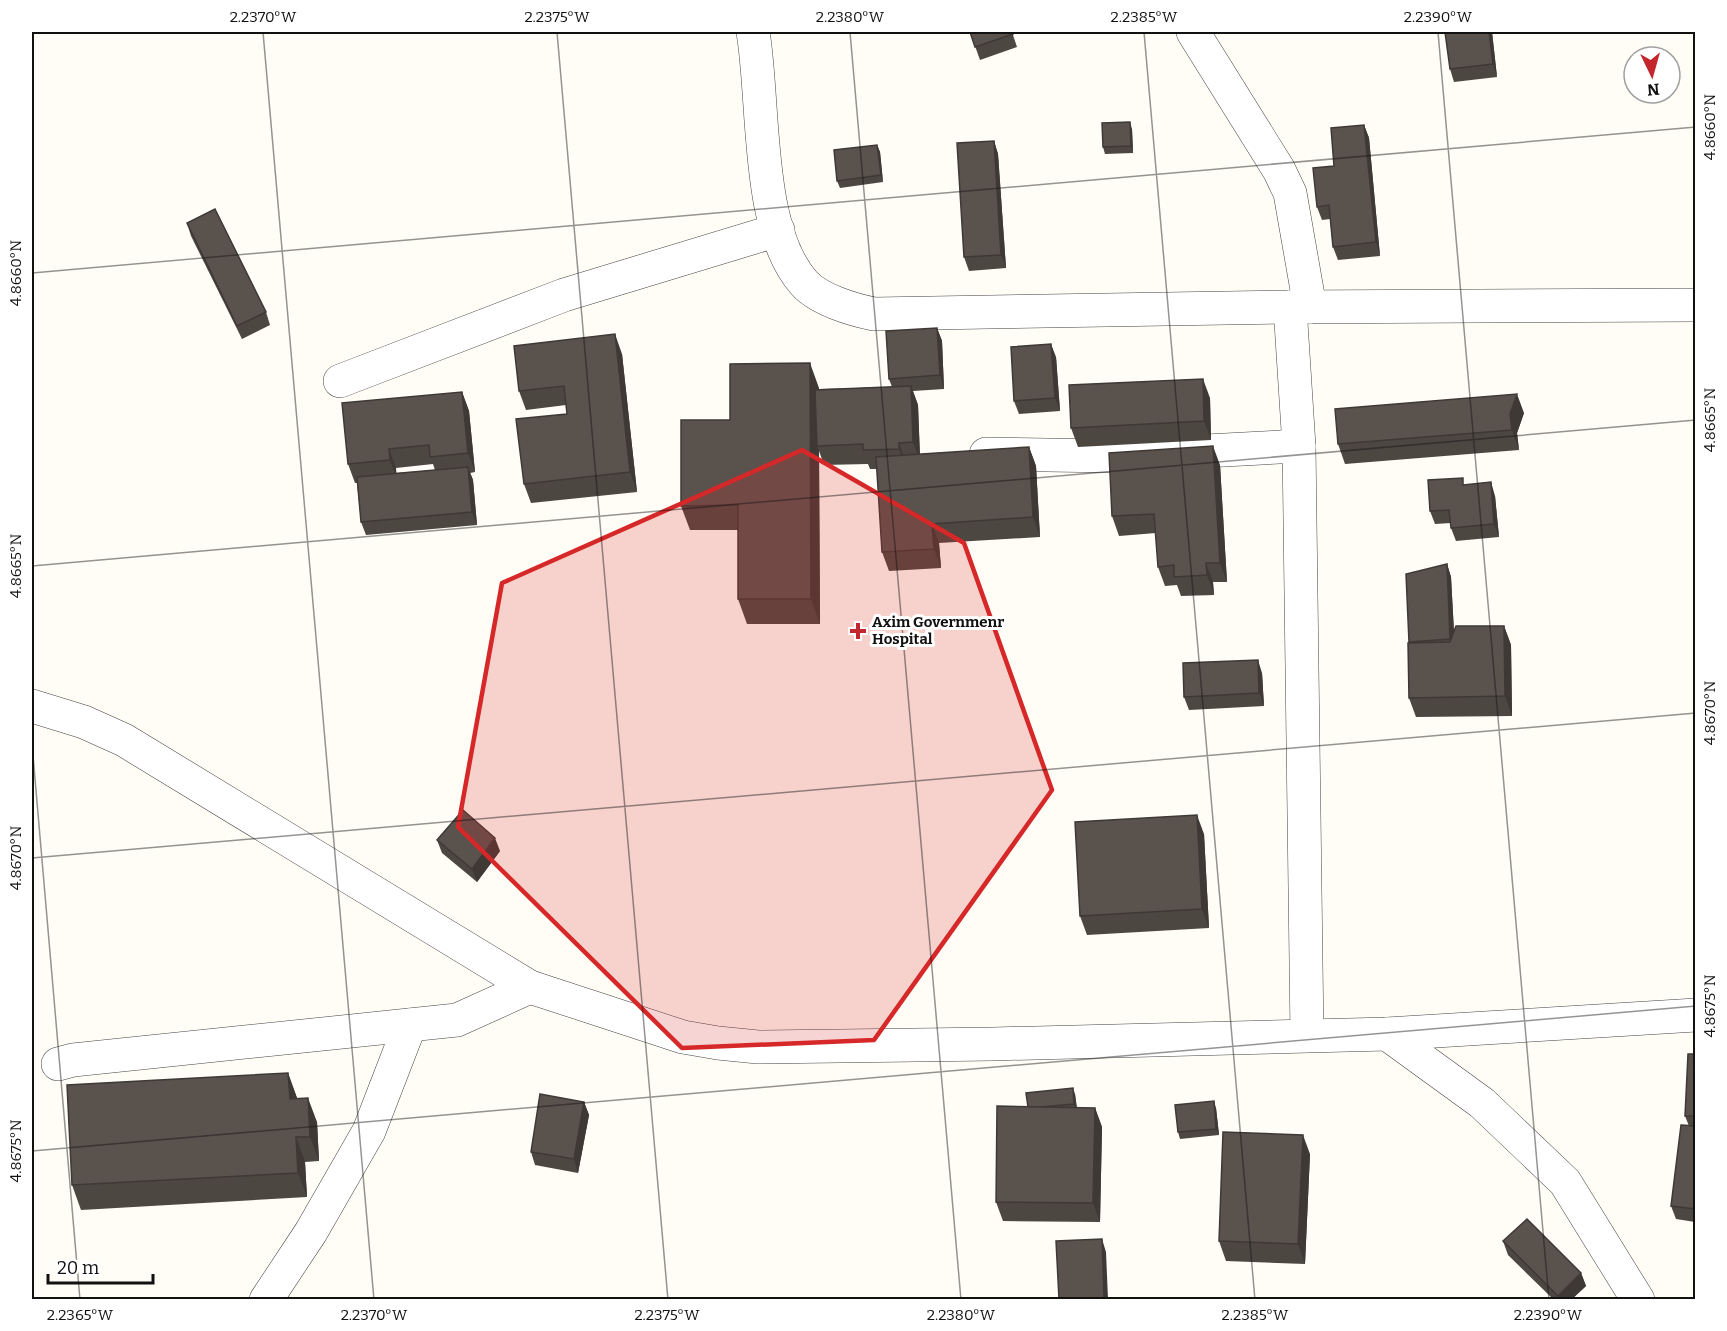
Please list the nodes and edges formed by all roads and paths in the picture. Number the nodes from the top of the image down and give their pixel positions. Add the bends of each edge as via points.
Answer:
1 (753, 32) edge
2 (1193, 32) edge
3 (778, 230) junction
4 (1695, 305) edge
5 (1300, 307) junction
6 (340, 381) dead end
7 (1299, 446) junction
8 (953, 454) edge
9 (32, 706) edge
10 (530, 987) junction
11 (1695, 1015) edge
12 (410, 1025) junction
13 (1387, 1034) junction
14 (1307, 1035) junction
15 (58, 1064) dead end
16 (266, 1299) edge
17 (1638, 1299) edge

1 - 3 street via 769,194
2 - 5 street via 1290,193
3 - 5 street via 791,265 806,285 847,308 874,314
3 - 6 street via 564,295
4 - 5 street
5 - 7 street
7 - 8 street via 1111,456
7 - 14 street
9 - 10 street via 84,722 124,740
10 - 12 street via 458,1020
10 - 14 street via 683,1037 758,1047
11 - 13 street
12 - 15 street
12 - 16 street via 369,1131 311,1232
13 - 14 street
13 - 17 street via 1482,1103 1565,1182

